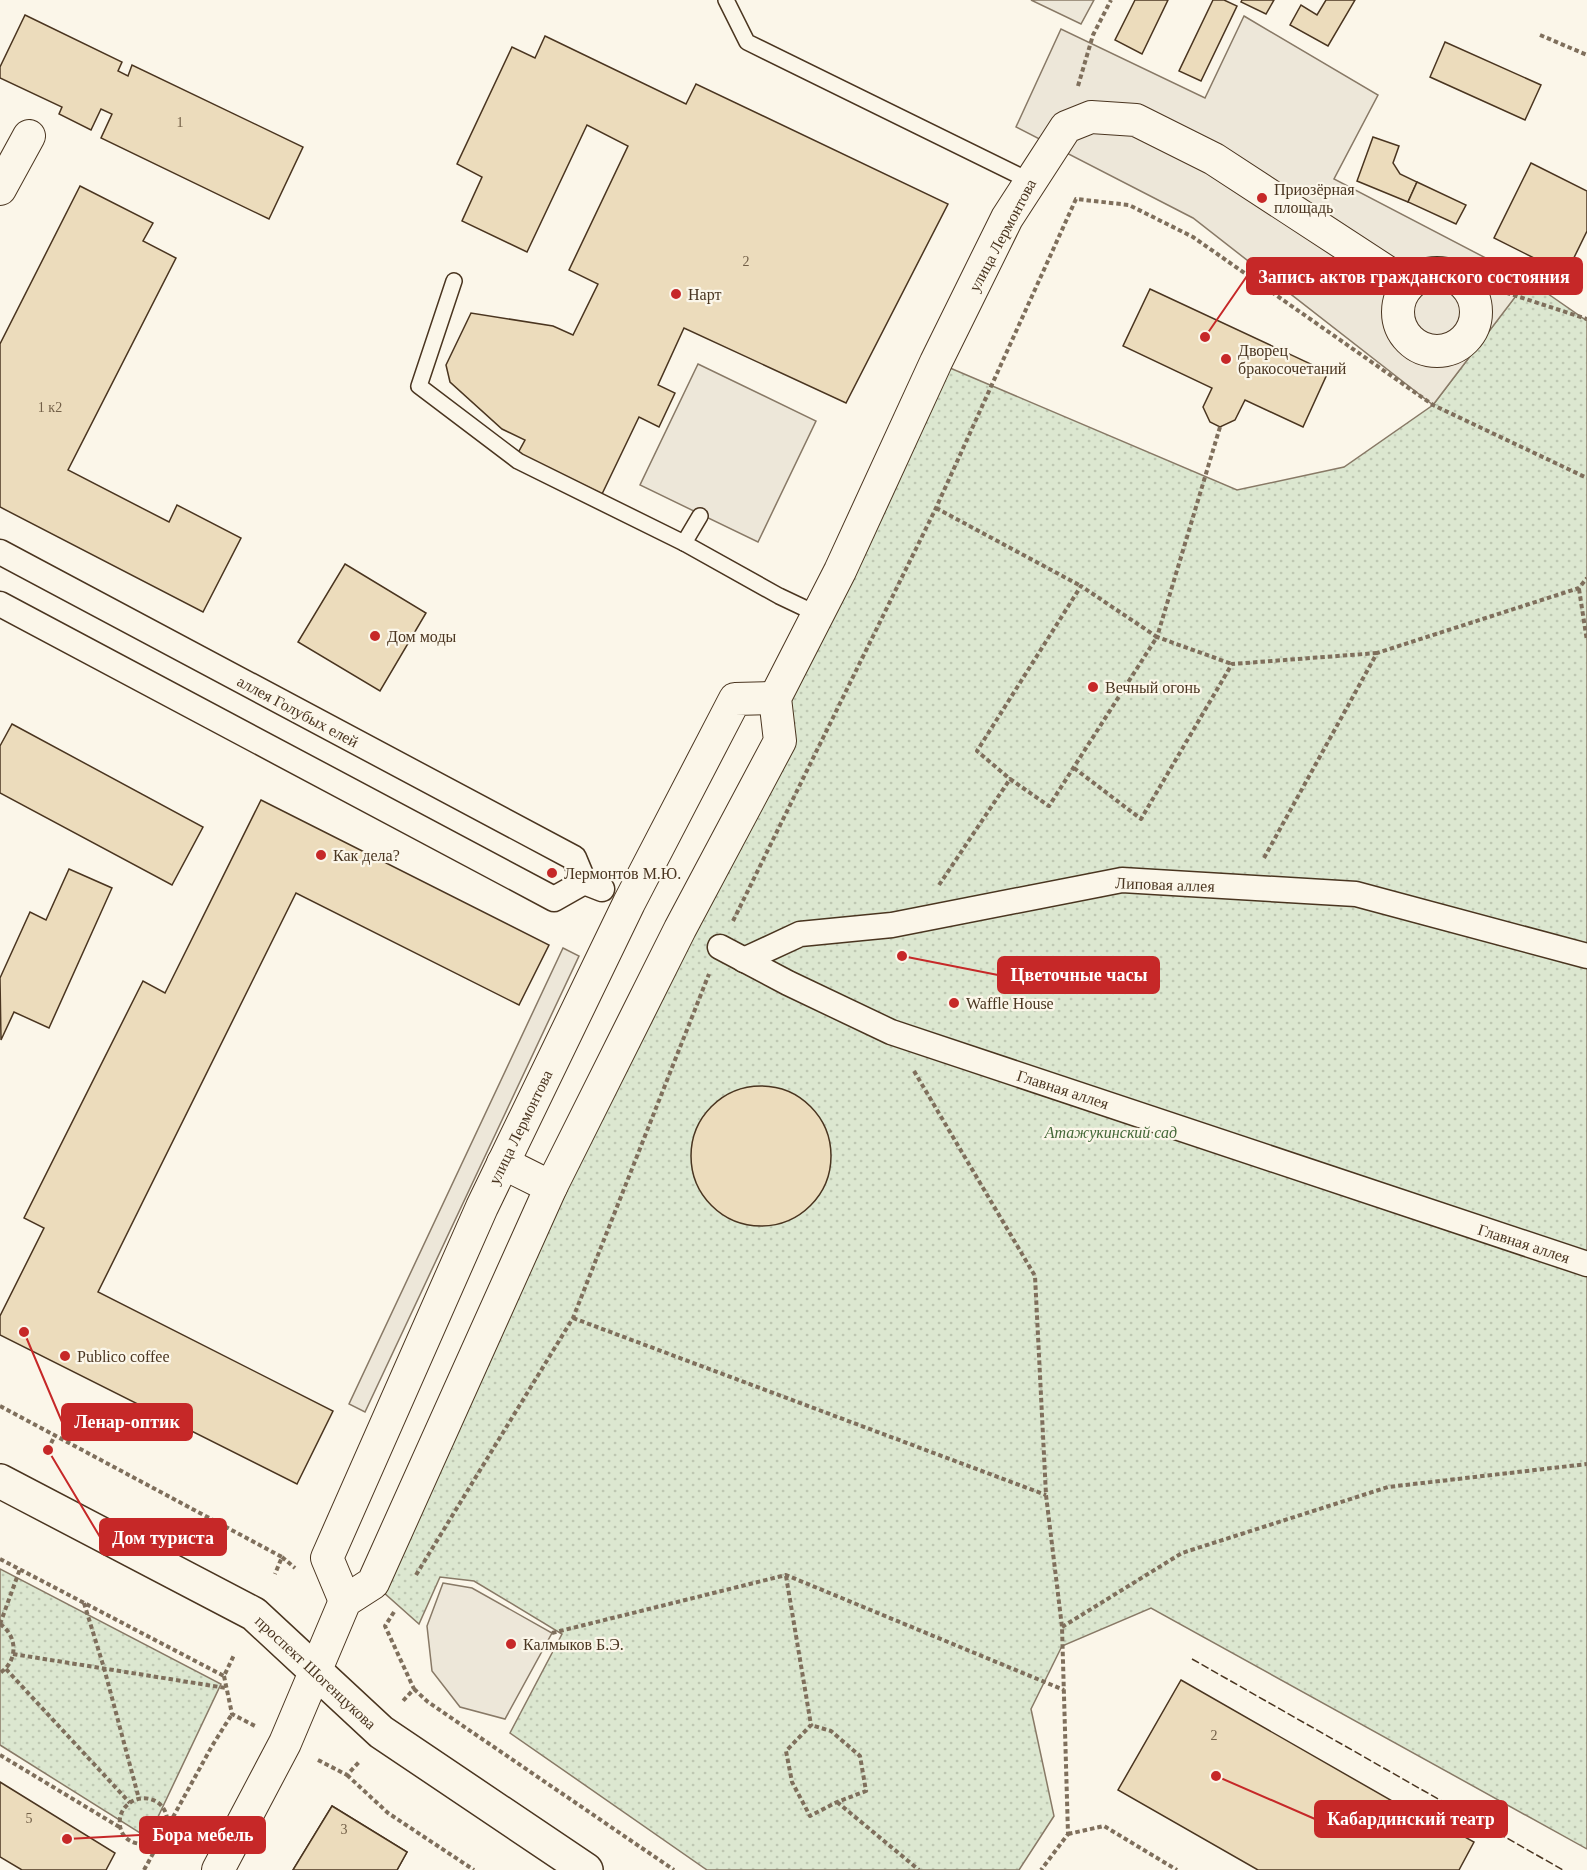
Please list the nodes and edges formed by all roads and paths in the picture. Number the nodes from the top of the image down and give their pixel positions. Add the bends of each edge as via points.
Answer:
1 (726, 0) edge
2 (1111, 0) edge
3 (1540, 35) dead end
4 (1587, 55) edge
5 (1066, 127) junction
6 (29, 136) dead end
7 (1030, 181) junction
8 (0, 189) edge
9 (1449, 274) junction
10 (454, 281) dead end
11 (1407, 285) junction
12 (1587, 319) edge
13 (1220, 427) dead end
14 (1587, 478) edge
15 (936, 508) junction
16 (700, 516) dead end
17 (684, 543) junction
18 (0, 552) edge
19 (1587, 578) edge
20 (1081, 586) junction
21 (1579, 588) junction
22 (0, 604) edge
23 (817, 614) junction
24 (1157, 637) junction
25 (1587, 642) edge
26 (1377, 653) junction
27 (1232, 664) junction
28 (775, 698) junction
29 (1074, 768) junction
30 (1010, 779) junction
31 (1247, 888) junction
32 (915, 920) junction
33 (720, 947) junction
34 (1587, 956) edge
35 (744, 960) junction
36 (891, 1032) junction
37 (503, 1163) junction
38 (551, 1187) junction
39 (1587, 1264) edge
40 (573, 1318) junction
41 (0, 1406) edge
42 (55, 1435) junction
43 (48, 1450) dead end
44 (1587, 1464) edge
45 (0, 1481) edge
46 (1046, 1495) junction
47 (282, 1557) junction
48 (0, 1558) edge
49 (20, 1569) junction
50 (299, 1571) dead end
51 (274, 1574) dead end
52 (786, 1575) junction
53 (415, 1577) dead end
54 (345, 1601) junction
55 (84, 1603) junction
56 (397, 1606) dead end
57 (0, 1624) edge
58 (1062, 1627) junction
59 (552, 1633) dead end
60 (13, 1654) junction
61 (234, 1655) dead end
62 (104, 1668) junction
63 (6, 1669) junction
64 (315, 1671) junction
65 (0, 1673) edge
66 (224, 1676) junction
67 (226, 1688) junction
68 (414, 1689) junction
69 (1064, 1690) junction
70 (402, 1702) dead end
71 (232, 1714) junction
72 (811, 1725) junction
73 (255, 1727) dead end
74 (0, 1755) edge
75 (318, 1760) dead end
76 (360, 1761) dead end
77 (346, 1775) junction
78 (139, 1798) junction
79 (837, 1802) junction
80 (130, 1803) junction
81 (121, 1828) junction
82 (167, 1830) junction
83 (1068, 1834) junction
84 (160, 1840) junction
85 (144, 1870) edge
86 (218, 1870) edge
87 (474, 1870) edge
88 (586, 1870) edge
89 (674, 1870) edge
90 (919, 1870) edge
91 (1041, 1870) edge
92 (1177, 1870) edge

1 - 7 lane via 747,42
2 - 5 path via 1093,35
3 - 4 path
5 - 7 street, улица Лермонтова
5 - 11 street via 1091,117 1136,120 1214,159
6 - 8 street
7 - 23 street, улица Лермонтова via 1007,218 936,362
9 - 11 street via 1426,274
9 - 11 street via 1467,287 1476,308 1472,329 1458,346 1436,352 1414,345 1400,328 1397,306
9 - 12 path
10 - 17 lane via 419,386 518,461
13 - 24 path
14 - 15 path via 1433,405 1193,237 1129,205 1076,199
15 - 20 path
15 - 33 path
16 - 17 lane
17 - 23 lane
18 - 22 street, аллея Голубых елей via 574,858 593,886 554,899
19 - 21 path
20 - 24 path
20 - 30 path via 977,751
21 - 25 path
21 - 26 path
23 - 28 street, улица Лермонтова
24 - 27 path
24 - 29 path
26 - 27 path
26 - 31 path
27 - 29 path via 1141,819
28 - 37 street, улица Лермонтова via 735,699 629,903
28 - 38 street via 780,741 680,929
29 - 30 path via 1049,806
30 - 32 path
31 - 32 street, Липовая аллея via 1122,880
31 - 34 street, Липовая аллея via 1356,894
32 - 35 street, Липовая аллея via 800,934
33 - 35 street, Главная аллея
33 - 40 path
35 - 36 street, Главная аллея
36 - 39 street, Главная аллея
36 - 46 path via 1035,1276
37 - 38 street
37 - 54 street, улица Лермонтова via 327,1558
38 - 54 street via 373,1583
40 - 46 path
40 - 53 path
41 - 42 path
42 - 43 path
42 - 47 path
44 - 58 path via 1388,1487 1182,1553
45 - 64 main road, проспект Шогенцукова via 254,1614
46 - 58 path
47 - 50 path
47 - 51 path
48 - 49 path
49 - 55 path
49 - 57 path
52 - 59 path
52 - 69 path
52 - 72 path
54 - 64 street
55 - 62 path
55 - 66 path
56 - 68 path via 385,1626
57 - 60 path via 12,1637
58 - 69 path
60 - 62 path
60 - 63 path
61 - 66 path
62 - 67 path
62 - 78 path
63 - 65 path
63 - 80 path
64 - 86 street via 285,1743
64 - 88 main road, проспект Шогенцукова via 381,1732
66 - 67 path
67 - 71 path
68 - 70 path
68 - 89 path
69 - 83 path
71 - 73 path
71 - 82 path
72 - 79 path via 831,1731 860,1756 866,1791
72 - 79 path via 786,1751 792,1782 810,1816
74 - 81 path
75 - 77 path
76 - 77 path
77 - 87 path via 388,1813
78 - 80 path
78 - 82 path via 149,1798 165,1810
79 - 90 path
80 - 81 path via 120,1818
81 - 84 path via 137,1845
82 - 84 path
83 - 91 path
83 - 92 path via 1104,1826
84 - 85 path

